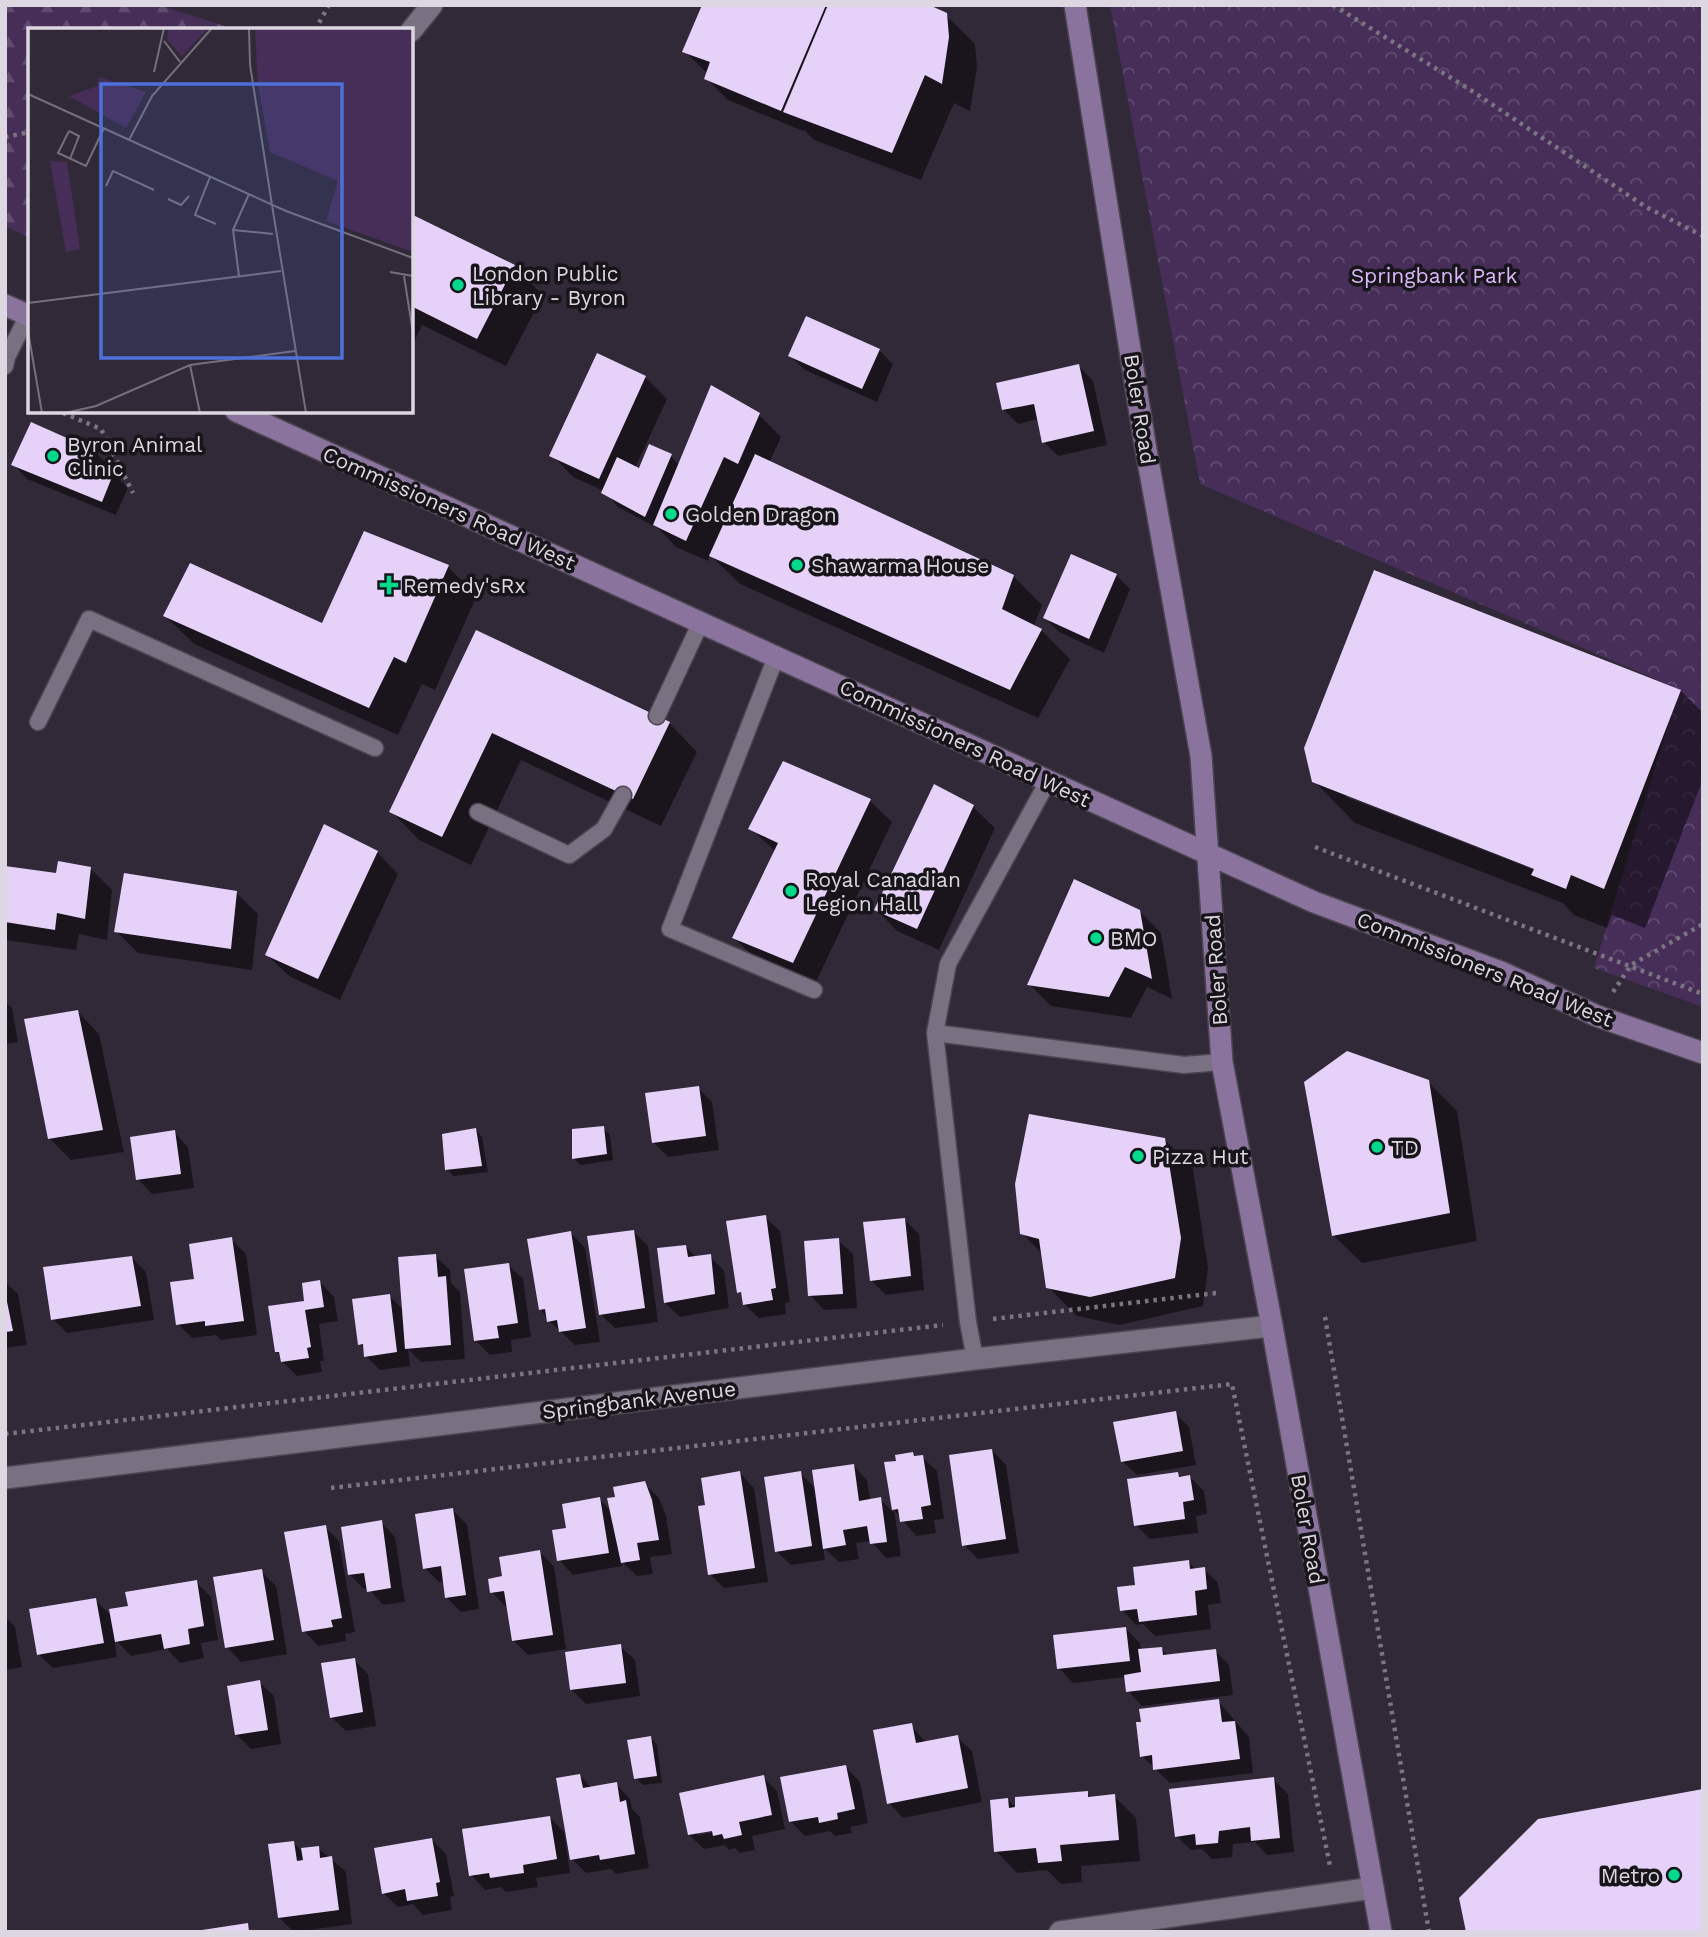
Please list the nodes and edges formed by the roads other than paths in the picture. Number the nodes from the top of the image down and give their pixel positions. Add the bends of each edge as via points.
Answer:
1 (432, 5) edge
2 (1075, 5) edge
3 (413, 29) edge
4 (5, 305) edge
5 (28, 316) edge
6 (28, 318) edge
7 (5, 366) edge
8 (240, 413) edge
9 (701, 622) junction
10 (776, 657) junction
11 (657, 716) dead end
12 (38, 722) dead end
13 (374, 748) dead end
14 (1048, 781) junction
15 (623, 795) dead end
16 (478, 812) dead end
17 (1209, 854) junction
18 (814, 990) dead end
19 (934, 1032) junction
20 (1703, 1053) edge
21 (1222, 1062) junction
22 (1272, 1326) junction
23 (975, 1359) junction
24 (5, 1478) edge
25 (1373, 1888) junction
26 (1060, 1932) edge
27 (1381, 1932) edge

1 - 3 street
2 - 17 main road, Boler Road via 1145,444 1201,756
4 - 5 main road
6 - 7 lane
8 - 9 main road, Commissioners Road West
9 - 10 main road, Commissioners Road West
9 - 11 lane
10 - 14 main road, Commissioners Road West
10 - 18 lane via 670,929
12 - 13 lane via 89,619
14 - 17 main road, Commissioners Road West
14 - 19 lane via 948,964
15 - 16 lane via 604,829 569,855
17 - 20 main road, Commissioners Road West via 1314,902 1501,972 1597,1016
17 - 21 main road, Boler Road
19 - 21 lane via 1184,1065
19 - 23 lane
21 - 22 main road, Boler Road
22 - 23 street, Springbank Avenue
22 - 25 main road, Boler Road
23 - 24 street, Springbank Avenue
25 - 26 street
25 - 27 main road, Boler Road

